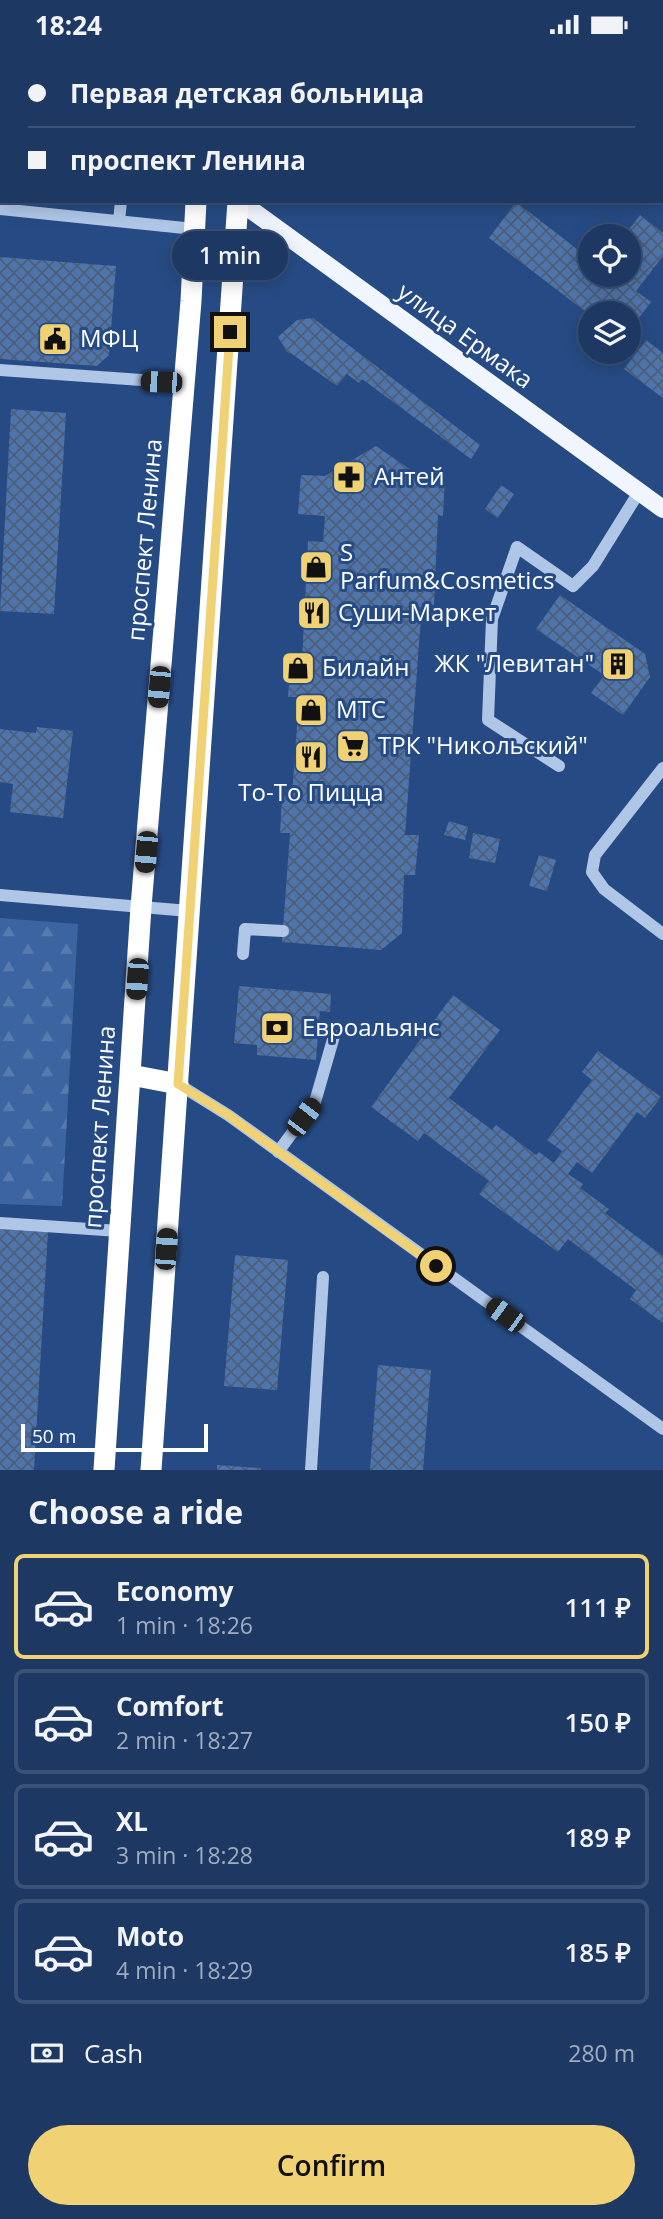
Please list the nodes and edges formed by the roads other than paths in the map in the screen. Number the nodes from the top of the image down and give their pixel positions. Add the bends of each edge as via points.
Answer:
1 (121, 203) edge
2 (196, 203) edge
3 (238, 203) edge
4 (241, 203) edge
5 (0, 209) edge
6 (120, 221) junction
7 (194, 229) junction
8 (0, 370) edge
9 (184, 383) junction
10 (639, 492) junction
11 (663, 509) edge
12 (559, 766) dead end
13 (663, 768) edge
14 (0, 895) edge
15 (141, 907) junction
16 (189, 911) junction
17 (283, 931) dead end
18 (663, 934) edge
19 (243, 954) dead end
20 (334, 1036) dead end
21 (131, 1075) junction
22 (178, 1084) junction
23 (278, 1152) junction
24 (0, 1223) edge
25 (119, 1231) junction
26 (323, 1277) dead end
27 (663, 1429) edge
28 (314, 1466) edge
29 (104, 1470) edge
30 (151, 1470) edge

1 - 6 street
2 - 7 highway, проспект Ленина
3 - 16 highway
4 - 10 main road, улица Ермака
5 - 6 street
6 - 7 street
7 - 9 highway, проспект Ленина
8 - 9 street
9 - 15 highway, проспект Ленина
10 - 11 main road, улица Ермака
10 - 12 street via 593,566 573,586 517,547 492,619 488,720
13 - 18 street via 595,855 592,872 604,889
14 - 15 street
15 - 16 street
15 - 21 highway, проспект Ленина
16 - 22 highway
17 - 19 street via 245,929
20 - 23 street via 315,1102
21 - 22 highway
21 - 25 highway, проспект Ленина
22 - 23 street
22 - 30 highway
23 - 27 street
24 - 25 street
25 - 29 highway, проспект Ленина
26 - 28 street

